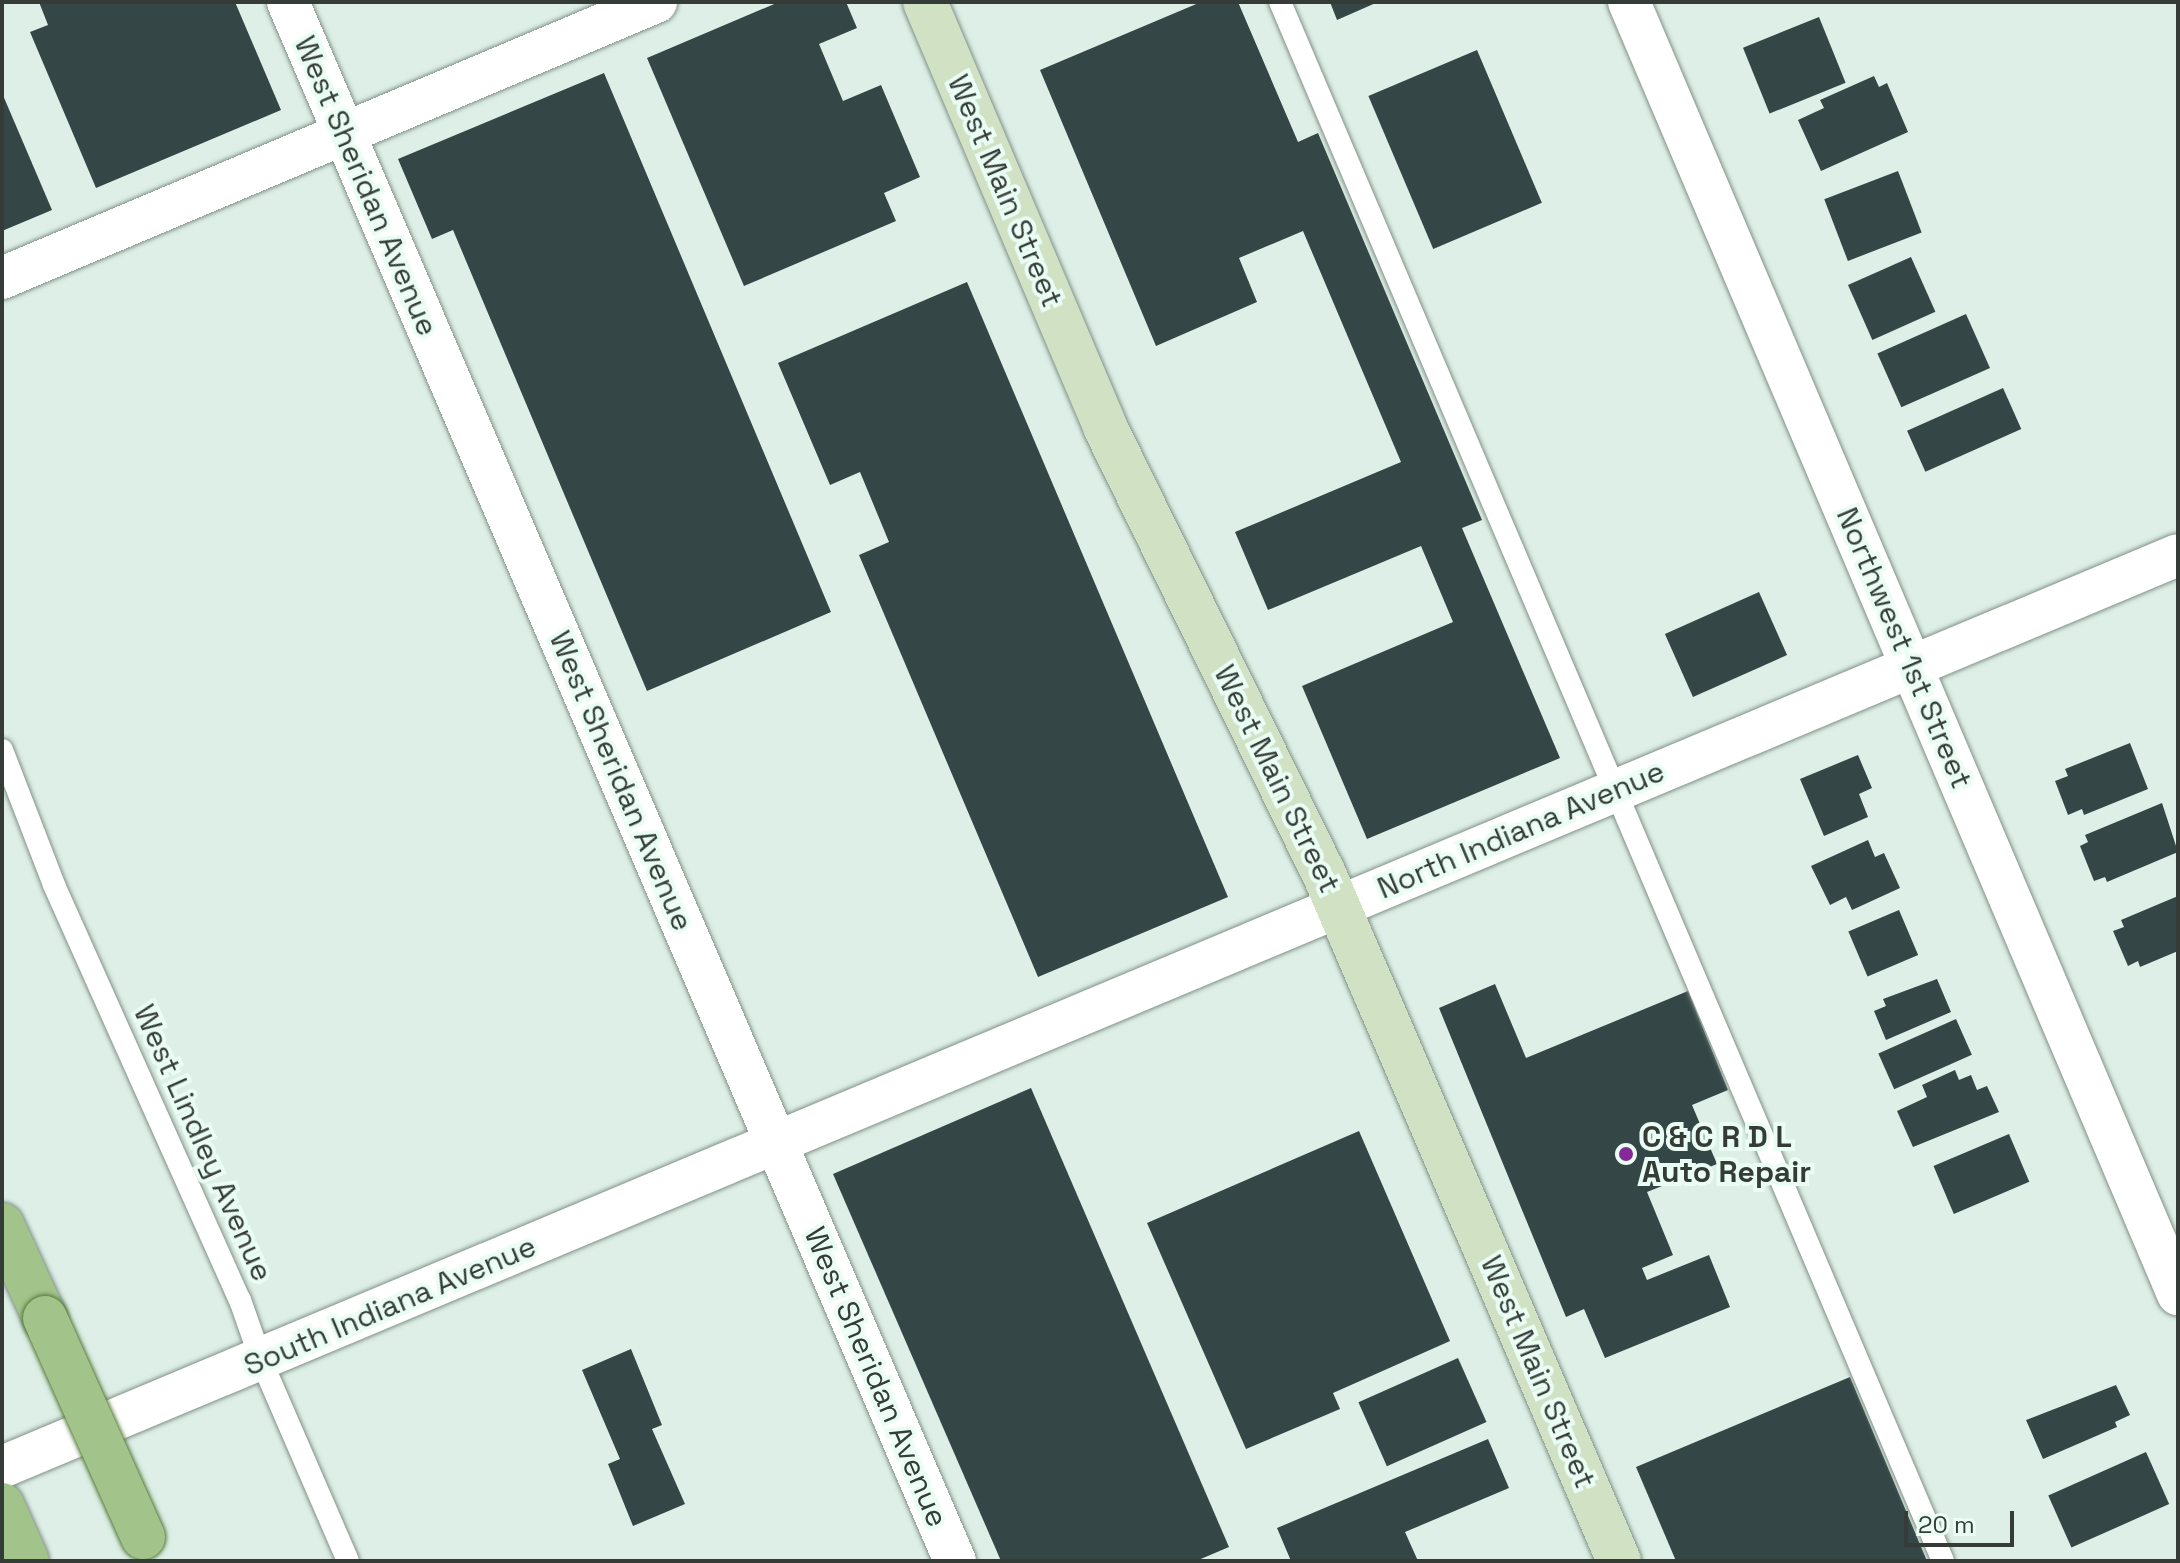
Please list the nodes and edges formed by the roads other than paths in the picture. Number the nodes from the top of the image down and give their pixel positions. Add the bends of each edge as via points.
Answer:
1 (288, 2) edge
2 (656, 2) edge
3 (925, 2) edge
4 (1280, 2) edge
5 (1629, 2) edge
6 (601, 13) edge
7 (344, 133) junction
8 (2, 278) edge
9 (2178, 555) edge
10 (1912, 667) junction
11 (2, 750) edge
12 (1617, 790) junction
13 (1338, 906) junction
14 (777, 1145) junction
15 (2, 1205) edge
16 (10, 1242) edge
17 (2178, 1294) edge
18 (261, 1360) junction
19 (2, 1467) edge
20 (2, 1505) edge
21 (148, 1549) edge
22 (27, 1561) edge
23 (348, 1561) edge
24 (955, 1561) edge
25 (1619, 1561) edge
26 (1943, 1561) edge

1 - 7 street, West Sheridan Avenue
2 - 6 street
3 - 13 main road, West Main Street via 1105,427
4 - 12 lane
5 - 10 street, Northwest 1st Street
6 - 7 street
7 - 8 street
7 - 14 street, West Sheridan Avenue
9 - 10 street, North Indiana Avenue
10 - 12 street, North Indiana Avenue
10 - 17 street, Northwest 1st Street
11 - 18 lane, West Lindley Avenue via 54,885 240,1300
12 - 13 street, North Indiana Avenue
12 - 26 lane
13 - 14 street, North Indiana Avenue
13 - 25 main road, West Main Street
14 - 18 street, South Indiana Avenue
14 - 24 street, West Sheridan Avenue
15 - 16 main road
16 - 21 main road, bridge
18 - 19 street, South Indiana Avenue
18 - 23 lane, West Lindley Avenue
20 - 22 main road

